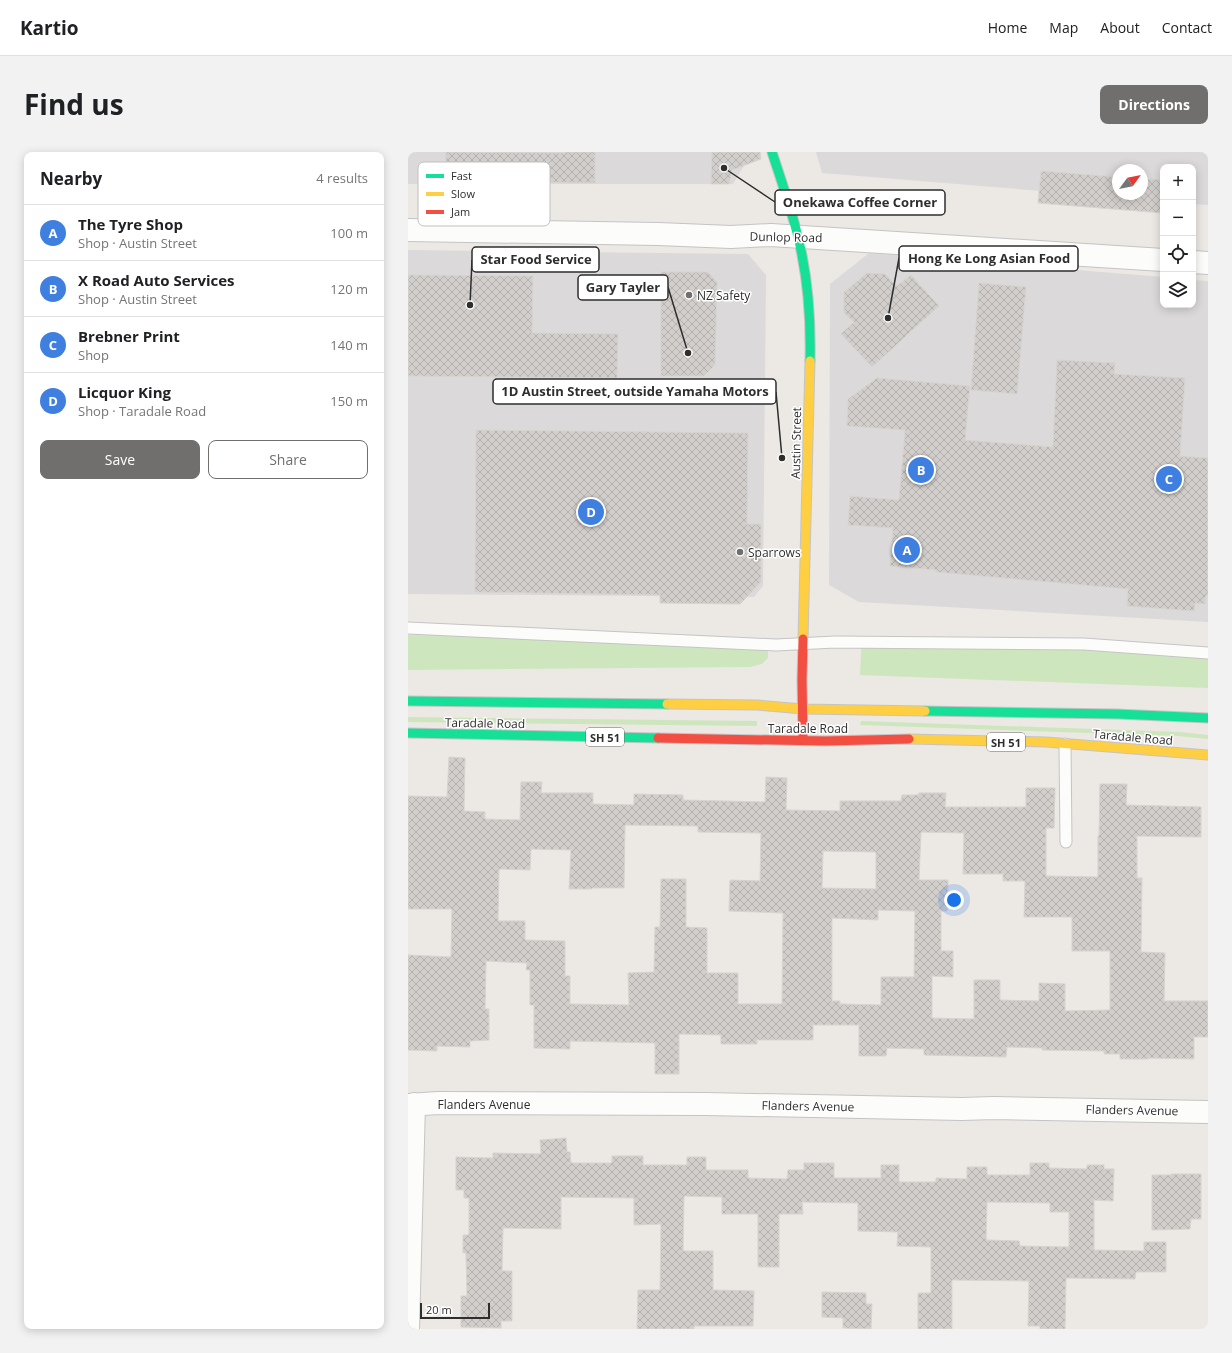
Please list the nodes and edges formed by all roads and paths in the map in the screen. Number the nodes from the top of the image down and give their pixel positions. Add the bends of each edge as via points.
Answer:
1 (772, 152) edge
2 (408, 230) edge
3 (798, 236) junction
4 (1160, 260) edge
5 (1196, 262) edge
6 (1208, 263) edge
7 (408, 628) edge
8 (803, 643) junction
9 (1208, 653) edge
10 (408, 701) edge
11 (803, 709) junction
12 (1208, 718) edge
13 (408, 733) edge
14 (803, 740) junction
15 (1065, 744) junction
16 (1208, 755) edge
17 (1066, 842) dead end
18 (411, 1105) edge
19 (1208, 1112) edge
20 (408, 1329) edge

1 - 3 main road, Austin Street
2 - 3 street, Dunlop Road via 730,237
3 - 4 street, Dunlop Road
3 - 8 main road, Austin Street via 808,293 811,334
5 - 6 street
7 - 8 lane via 776,645
8 - 9 lane via 1084,644
8 - 11 main road, Austin Street
10 - 11 main road, Taradale Road via 757,705
11 - 12 main road, Taradale Road
11 - 14 main road, Austin Street
13 - 14 main road, Taradale Road / SH 51
14 - 15 main road, Taradale Road / SH 51 via 949,739
15 - 16 main road, Taradale Road / SH 51
15 - 17 lane
18 - 19 street, Flanders Avenue via 706,1104
18 - 20 street

